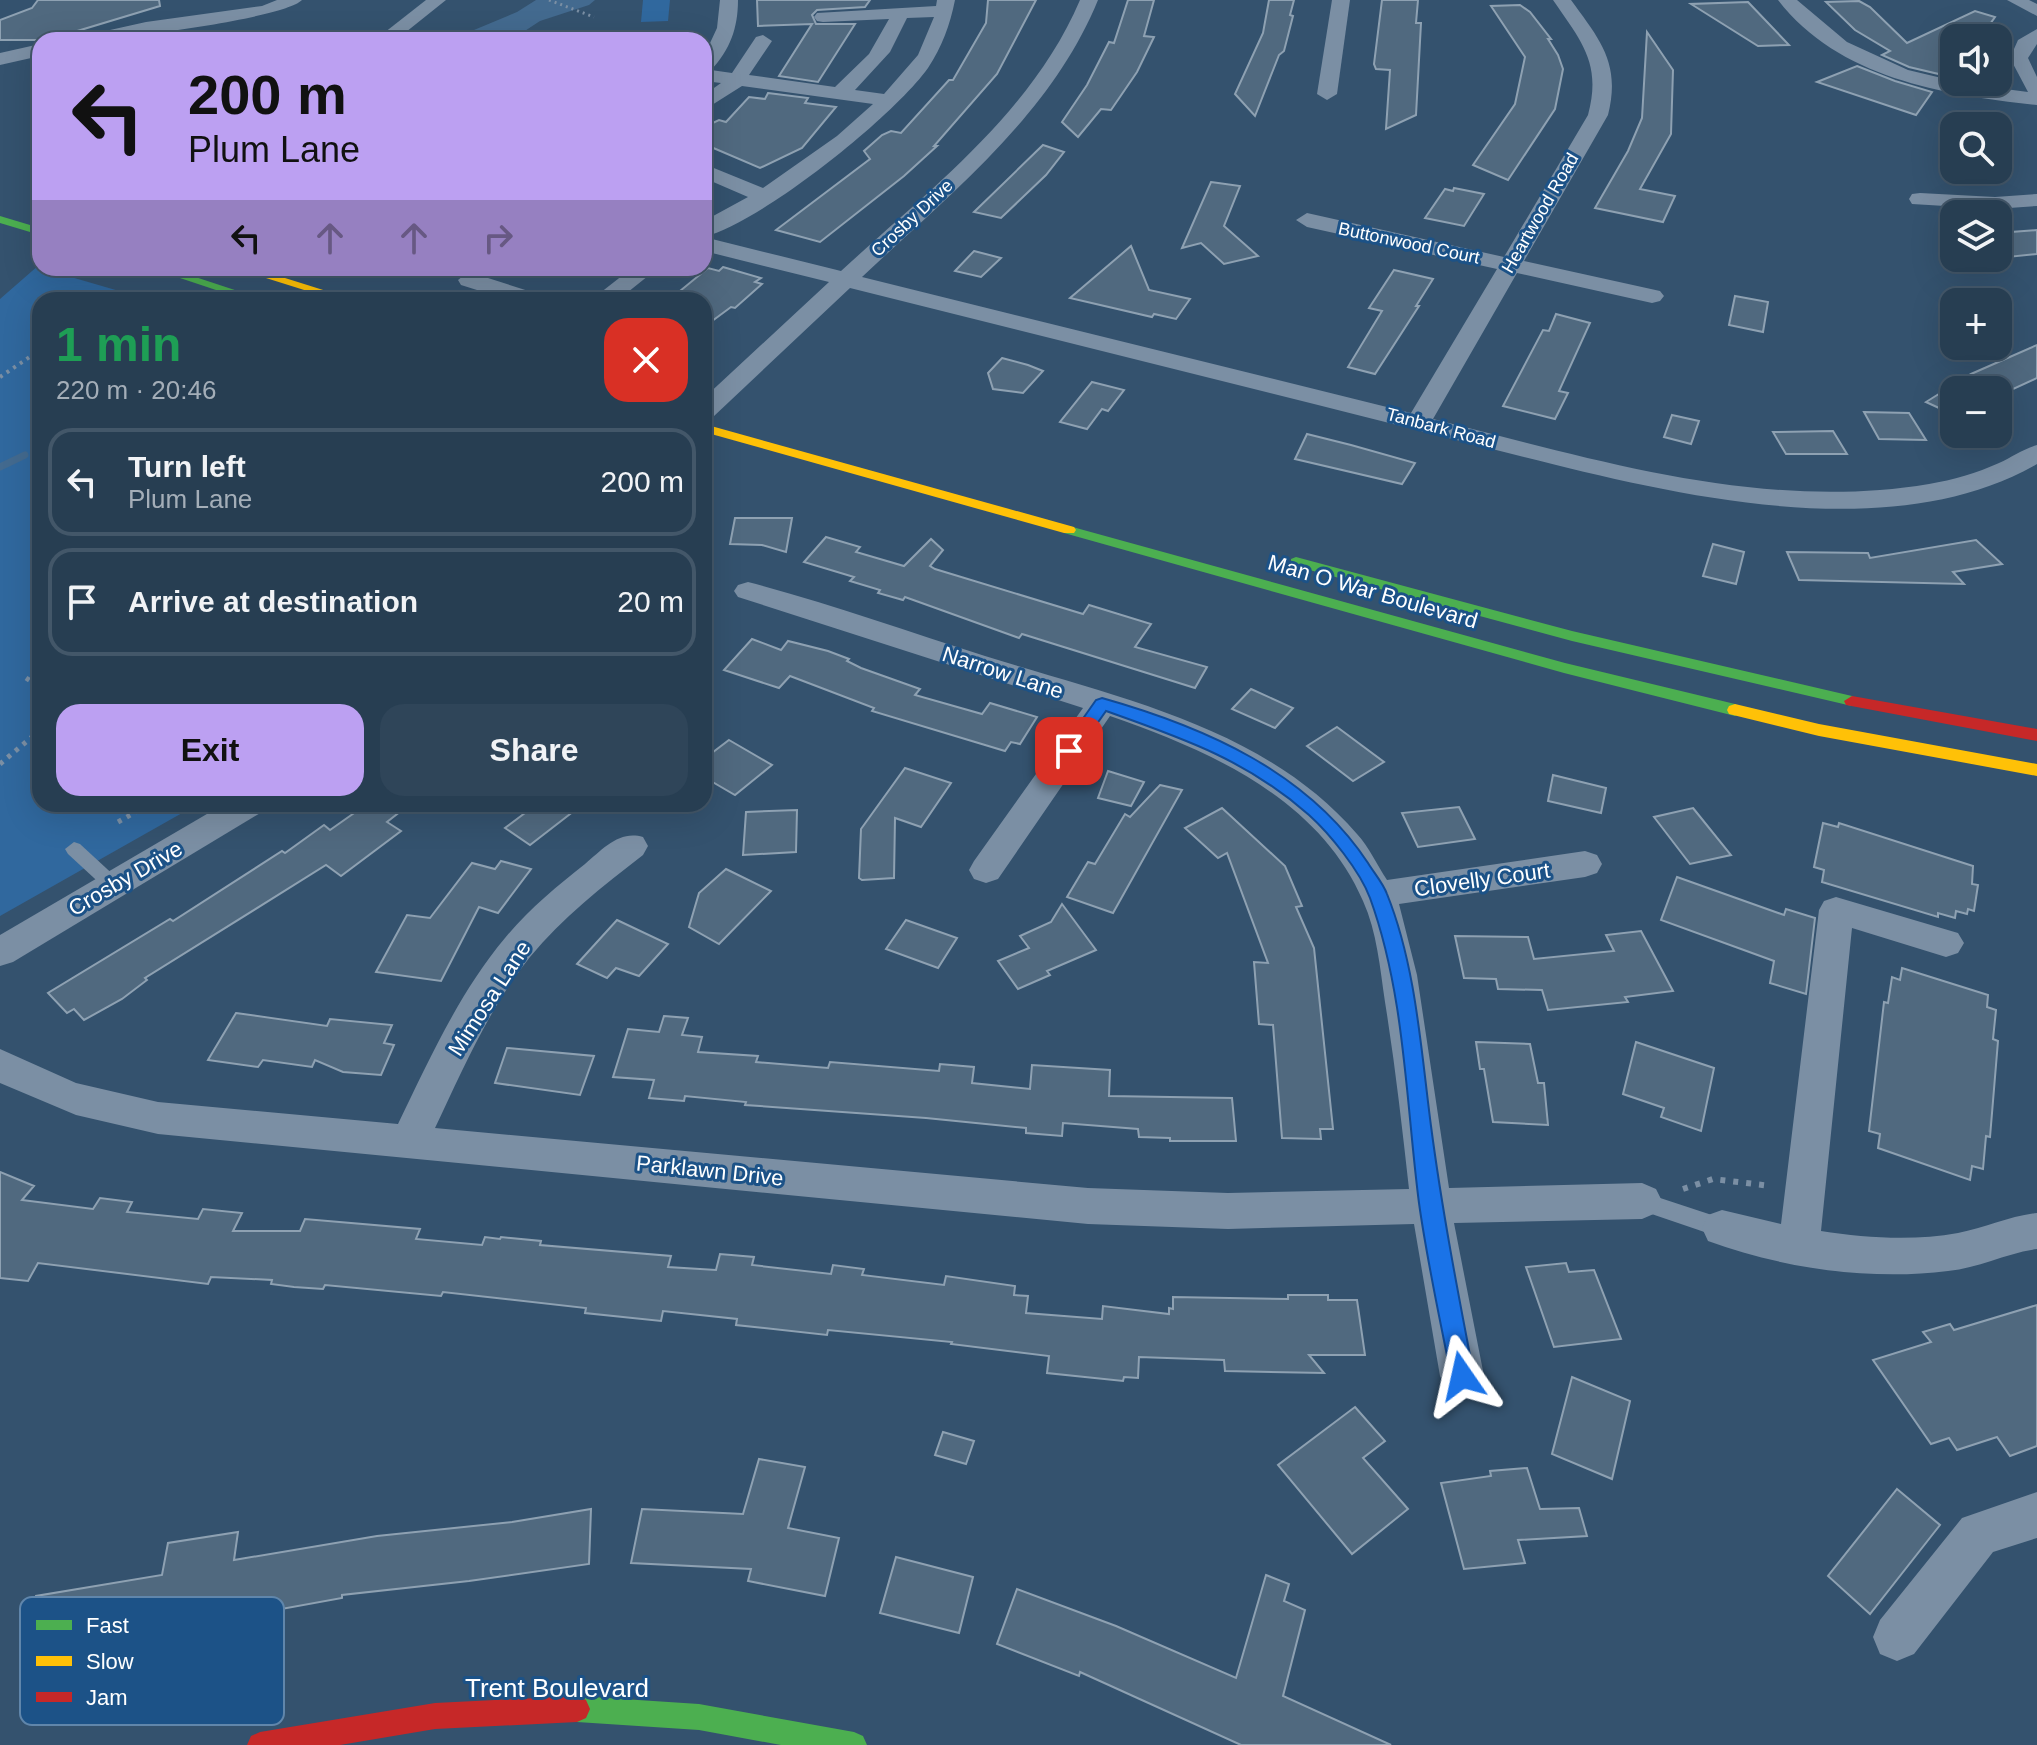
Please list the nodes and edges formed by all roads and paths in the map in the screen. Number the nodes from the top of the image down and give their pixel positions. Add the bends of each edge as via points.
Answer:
1 (200, 0) edge
2 (293, 0) edge
3 (437, 0) edge
4 (549, 0) edge
5 (729, 0) edge
6 (1089, 0) edge
7 (1341, 0) edge
8 (1562, 0) edge
9 (1787, 0) edge
10 (2016, 0) edge
11 (945, 5) edge
12 (2037, 11) edge
13 (900, 13) junction
14 (594, 17) dead end
15 (823, 17) dead end
16 (158, 26) junction
17 (129, 32) edge
18 (395, 32) edge
19 (2037, 35) edge
20 (763, 41) dead end
21 (32, 52) edge
22 (712, 56) edge
23 (0, 59) edge
24 (712, 76) edge
25 (736, 81) junction
26 (2037, 91) edge
27 (839, 94) junction
28 (1327, 94) dead end
29 (712, 98) edge
30 (2037, 99) edge
31 (889, 100) junction
32 (712, 174) edge
33 (765, 197) junction
34 (1920, 199) dead end
35 (2037, 200) edge
36 (0, 219) edge
37 (1307, 220) dead end
38 (712, 226) edge
39 (32, 229) edge
40 (712, 246) edge
41 (1510, 265) junction
42 (182, 276) edge
43 (267, 276) edge
44 (476, 276) edge
45 (636, 276) edge
46 (847, 279) junction
47 (233, 292) edge
48 (322, 292) edge
49 (507, 292) edge
50 (614, 292) edge
51 (1652, 296) dead end
52 (32, 355) edge
53 (0, 377) edge
54 (712, 400) edge
55 (712, 404) edge
56 (741, 408) dead end
57 (1419, 421) junction
58 (712, 430) edge
59 (2037, 453) edge
60 (1277, 557) dead end
61 (748, 591) dead end
62 (26, 678) dead end
63 (32, 682) edge
64 (1102, 704) junction
65 (2037, 735) edge
66 (32, 737) edge
67 (0, 764) edge
68 (2037, 770) edge
69 (136, 812) edge
70 (236, 812) edge
71 (118, 822) dead end
72 (631, 846) dead end
73 (74, 849) dead end
74 (1585, 864) dead end
75 (986, 870) dead end
76 (113, 885) junction
77 (1378, 894) junction
78 (1946, 943) dead end
79 (0, 952) edge
80 (0, 1064) edge
81 (410, 1140) junction
82 (1713, 1179) dead end
83 (1754, 1183) dead end
84 (1642, 1201) joint
85 (1431, 1207) junction
86 (1722, 1228) joint
87 (2037, 1231) edge
88 (1799, 1247) junction
89 (1462, 1376) dead end
90 (2037, 1515) edge
91 (1897, 1637) dead end
92 (260, 1745) edge
93 (854, 1745) edge

1 - 16 street via 164,12 152,20
2 - 16 street via 265,11
3 - 18 street
4 - 14 path
5 - 22 street via 730,20
6 - 46 street, Crosby Drive via 1060,59 1031,99 970,165
7 - 28 street
8 - 41 street, Heartwood Road via 1599,56 1605,94 1598,115
9 - 30 street via 1819,34 1872,63 1961,90
10 - 12 street
11 - 13 street
11 - 31 street via 943,24 926,60
13 - 15 street
13 - 27 street via 885,47
16 - 17 street
19 - 26 street via 2019,58
20 - 25 street
21 - 23 street
24 - 25 street
25 - 27 street
25 - 29 street
27 - 31 street
31 - 33 street
32 - 33 street
33 - 38 street
34 - 35 street
36 - 39 main road
37 - 41 street, Buttonwood Court
40 - 46 street, Tanbark Road
41 - 51 street, Buttonwood Court
41 - 57 street, Heartwood Road
42 - 47 main road
43 - 48 main road
44 - 49 street via 469,280
45 - 50 street
46 - 54 street, Crosby Drive
46 - 57 street, Tanbark Road
52 - 53 path
55 - 56 main road
57 - 59 street, Tanbark Road via 1661,483 1787,501 1882,499 1946,489
58 - 68 main road, Man O War Boulevard via 1564,668 1819,730
60 - 65 main road, Man O War Boulevard via 1687,666
61 - 64 street, Narrow Lane
62 - 63 path
64 - 75 street
64 - 77 street, Narrow Lane via 1210,742 1269,774 1317,812
66 - 67 path
69 - 71 path
70 - 76 street, Crosby Drive
72 - 81 street, Mimosa Lane via 536,926 505,965 457,1043
73 - 76 lane
74 - 77 street, Clovelly Court
76 - 79 street, Crosby Drive
77 - 85 street, Narrow Lane via 1396,954
78 - 88 street via 1836,910
80 - 81 street, Parklawn Drive via 44,1089 96,1107 158,1118
81 - 85 street, Parklawn Drive via 1088,1206 1228,1211
82 - 83 path
84 - 85 street, Parklawn Drive
84 - 86 lane
85 - 89 street, Narrow Lane
86 - 88 street
87 - 88 street via 1952,1253 1885,1258
90 - 91 street via 1978,1534
92 - 93 main road, Trent Boulevard via 438,1715 539,1709 701,1716

